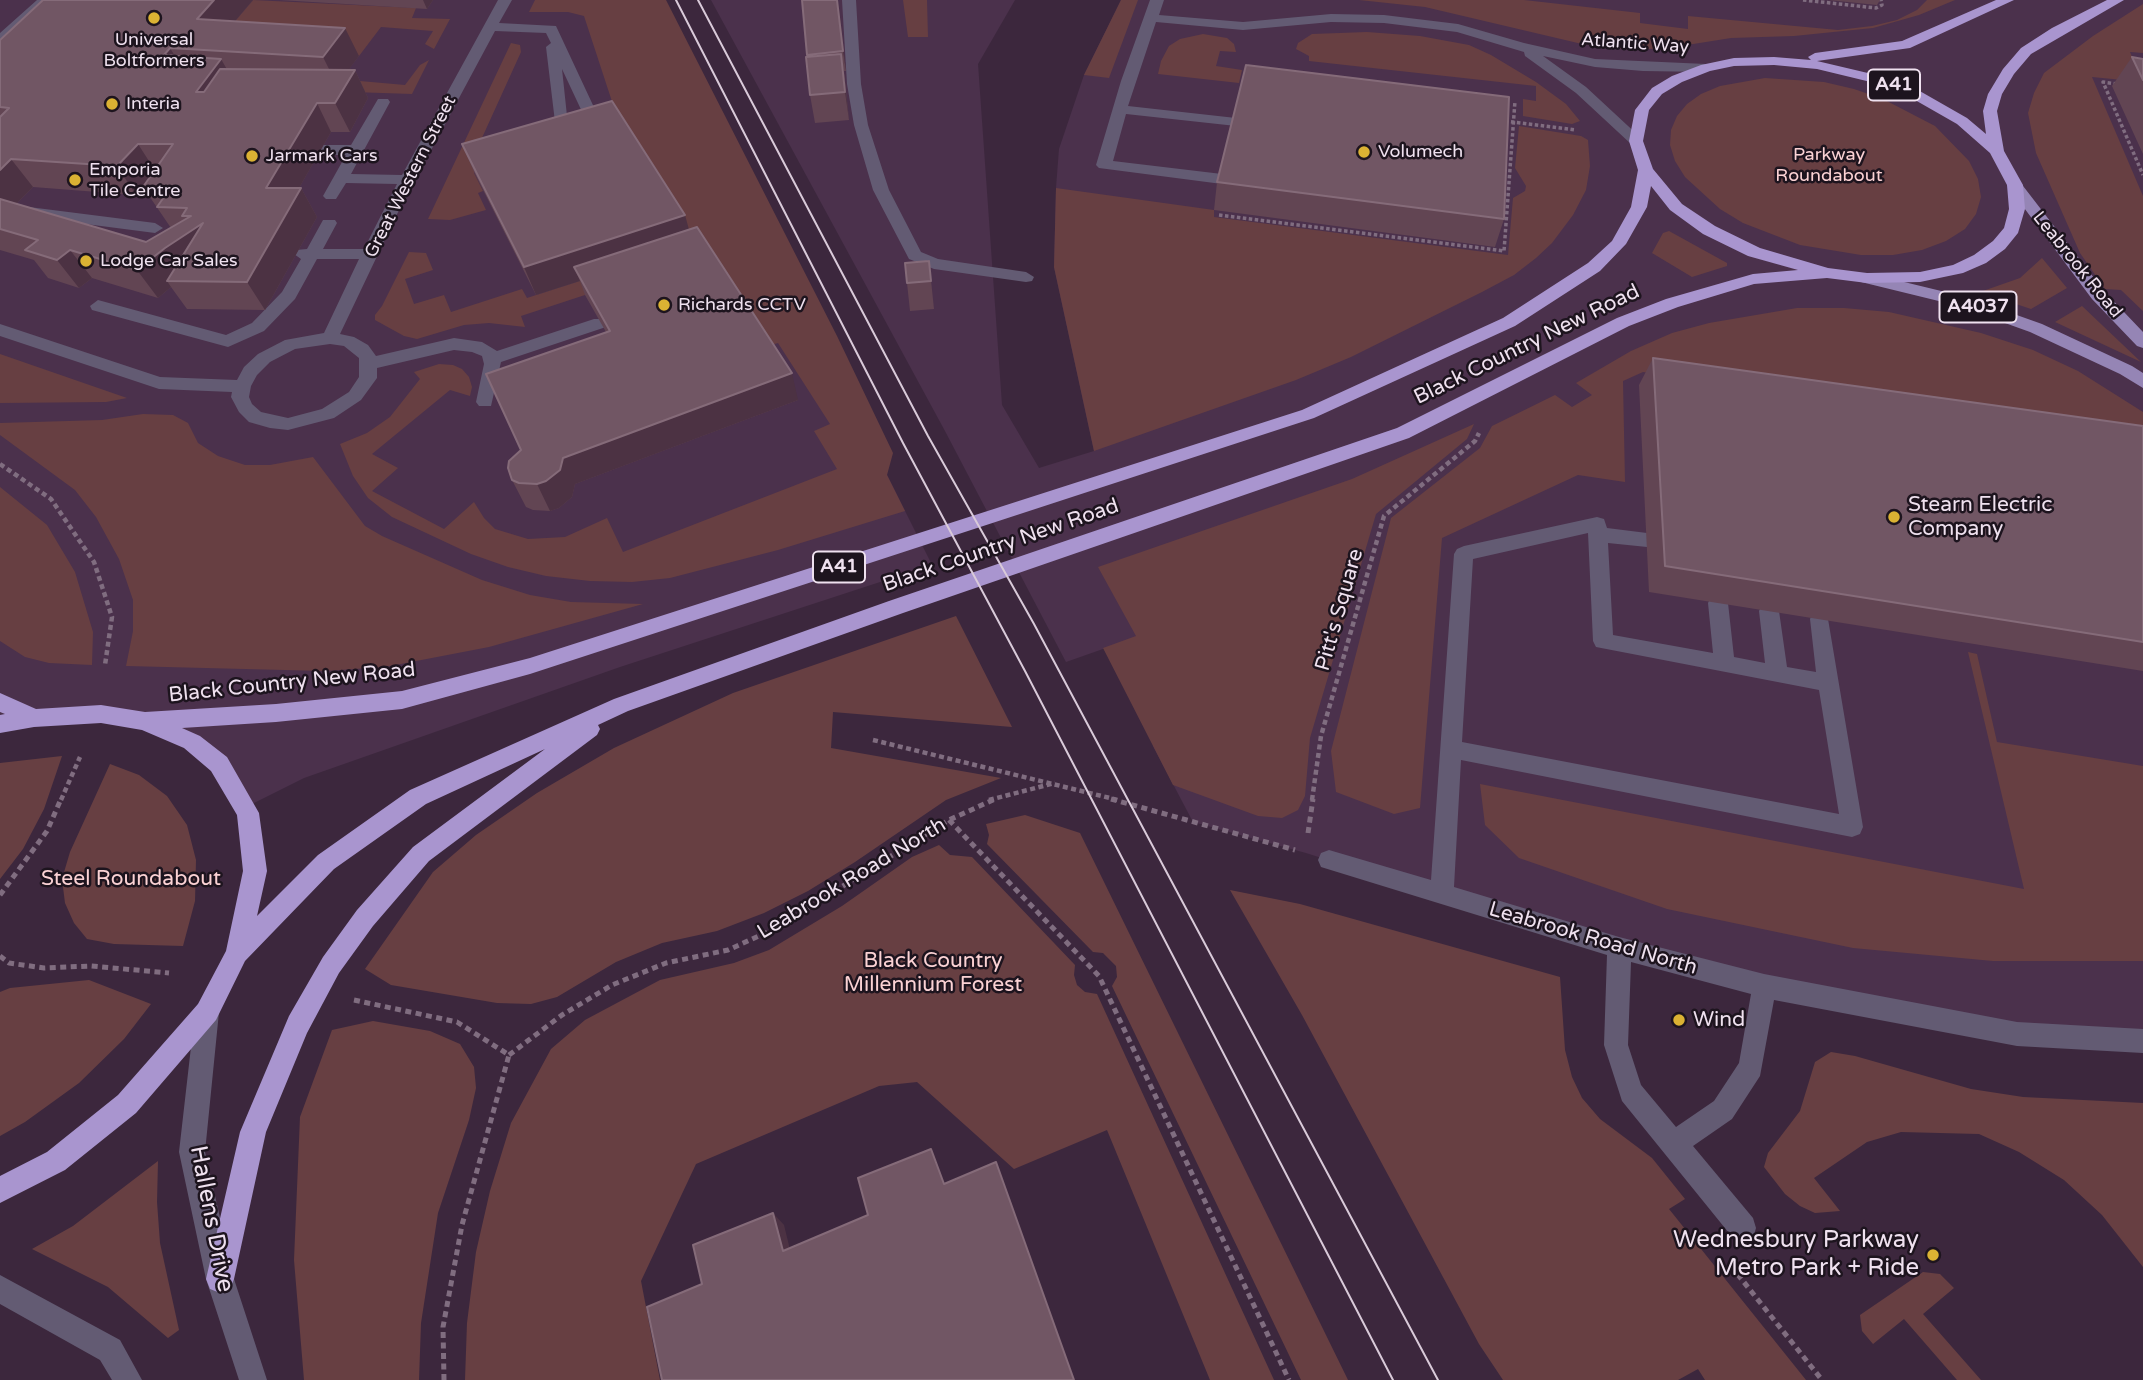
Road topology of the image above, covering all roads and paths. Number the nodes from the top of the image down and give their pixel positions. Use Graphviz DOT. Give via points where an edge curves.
graph roads {
  1 [pos="47,0"];
  2 [pos="497,0"];
  3 [pos="505,0"];
  4 [pos="849,0"];
  5 [pos="1157,0"];
  6 [pos="1803,0"];
  7 [pos="1881,0"];
  8 [pos="2007,0"];
  9 [pos="2117,0"];
  10 [pos="63,1"];
  11 [pos="1151,18"];
  12 [pos="493,23"];
  13 [pos="551,29"];
  14 [pos="0,42"];
  15 [pos="22,45"];
  16 [pos="1521,47"];
  17 [pos="1774,61"];
  18 [pos="1706,68"];
  19 [pos="2130,85"];
  20 [pos="1515,101"];
  21 [pos="383,102"];
  22 [pos="1120,108"];
  23 [pos="1500,121"];
  24 [pos="1236,122"];
  25 [pos="1514,122"];
  26 [pos="1581,130"];
  27 [pos="600,135"];
  28 [pos="1636,141"];
  29 [pos="564,146"];
  30 [pos="357,149"];
  31 [pos="320,150"];
  32 [pos="1996,152"];
  33 [pos="1646,170"];
  34 [pos="2143,175"];
  35 [pos="341,178"];
  36 [pos="1222,179"];
  37 [pos="408,180"];
  38 [pos="2015,185"];
  39 [pos="331,196"];
  40 [pos="1219,215"];
  41 [pos="329,223"];
  42 [pos="155,228"];
  43 [pos="0,230"];
  44 [pos="304,254"];
  45 [pos="371,254"];
  46 [pos="1826,273"];
  47 [pos="1026,277"];
  48 [pos="1867,278"];
  49 [pos="98,306"];
  50 [pos="600,323"];
  51 [pos="0,330"];
  52 [pos="330,338"];
  53 [pos="2143,342"];
  54 [pos="492,359"];
  55 [pos="369,365"];
  56 [pos="2143,382"];
  57 [pos="242,386"];
  58 [pos="485,402"];
  59 [pos="1480,430"];
  60 [pos="0,464"];
  61 [pos="1598,534"];
  62 [pos="1647,540"];
  63 [pos="1718,603"];
  64 [pos="1769,611"];
  65 [pos="1820,619"];
  66 [pos="1724,663"];
  67 [pos="105,665"];
  68 [pos="1777,673"];
  69 [pos="1828,682"];
  70 [pos="0,702"];
  71 [pos="621,705"];
  72 [pos="34,718"];
  73 [pos="145,722"];
  74 [pos="0,724"];
  75 [pos="873,740"];
  76 [pos="1451,749"];
  77 [pos="80,757"];
  78 [pos="1055,783"];
  79 [pos="949,820"];
  80 [pos="1306,853"];
  81 [pos="1329,860"];
  82 [pos="0,895"];
  83 [pos="1442,896"];
  84 [pos="1619,948"];
  85 [pos="237,953"];
  86 [pos="0,956"];
  87 [pos="169,973"];
  88 [pos="1764,986"];
  89 [pos="348,999"];
  90 [pos="207,1012"];
  91 [pos="2143,1041"];
  92 [pos="509,1055"];
  93 [pos="1674,1144"];
  94 [pos="0,1190"];
  95 [pos="1743,1228"];
  96 [pos="1730,1264"];
  97 [pos="220,1279"];
  98 [pos="0,1289"];
  99 [pos="128,1380"];
  100 [pos="253,1380"];
  101 [pos="444,1380"];
  102 [pos="1289,1380"];
  103 [pos="1822,1380"];
  1 -- 10 [label="street"];
  1 -- 14 [label="street"];
  2 -- 12 [label="street, Great Western Street"];
  3 -- 12 [label="street, Great Western Street"];
  4 -- 47 [label="street" via="854,84 865,138 881,190 915,256 934,264"];
  5 -- 11 [label="street"];
  6 -- 7 [label="path" via="1876,8"];
  8 -- 17 [label="highway, A41" via="1905,46"];
  9 -- 32 [label="highway, A41" via="2026,51 2008,72 1990,111"];
  11 -- 16 [label="street, Atlantic Way" via="1243,26 1331,18 1384,19 1458,28"];
  11 -- 22 [label="street"];
  12 -- 13 [label="street"];
  12 -- 37 [label="street, Great Western Street"];
  13 -- 27 [label="street"];
  13 -- 29 [label="street"];
  14 -- 15 [label="street"];
  16 -- 18 [label="street, Atlantic Way" via="1595,63"];
  16 -- 28 [label="street, Atlantic Way" via="1581,90"];
  17 -- 18 [label="highway, A41"];
  17 -- 32 [label="highway, A41" via="1856,73 1903,89 1962,121"];
  18 -- 28 [label="highway, A41" via="1657,92 1642,110"];
  19 -- 34 [label="path" via="2103,82"];
  20 -- 25 [label="path"];
  21 -- 30 [label="street"];
  22 -- 24 [label="street"];
  22 -- 36 [label="street" via="1104,165"];
  23 -- 25 [label="path"];
  25 -- 26 [label="path"];
  25 -- 40 [label="path" via="1504,251"];
  28 -- 33 [label="highway"];
  30 -- 31 [label="street"];
  30 -- 35 [label="street"];
  32 -- 38 [label="highway, A41"];
  33 -- 46 [label="highway" via="1676,207 1709,230 1754,252"];
  33 -- 73 [label="highway, Black Country New Road / A41" via="1639,206 1618,244 1594,267 1509,322 1308,414 570,653 402,700"];
  35 -- 37 [label="street"];
  35 -- 39 [label="street"];
  37 -- 45 [label="street, Great Western Street"];
  38 -- 48 [label="highway" via="2018,209 2012,229 1980,259 1920,276"];
  38 -- 53 [label="main road, Leabrook Road" via="2098,296"];
  41 -- 44 [label="street"];
  42 -- 43 [label="street" via="21,211"];
  44 -- 45 [label="street"];
  44 -- 49 [label="street" via="289,295 258,327 229,341"];
  45 -- 52 [label="street, Great Western Street"];
  46 -- 48 [label="highway"];
  46 -- 71 [label="highway, Black Country New Road" via="1753,279 1672,303 1623,322 1403,433"];
  48 -- 56 [label="main road, A4037" via="1960,301 2036,328"];
  50 -- 54 [label="street"];
  51 -- 57 [label="street" via="159,383"];
  52 -- 55 [label="street" via="362,349"];
  52 -- 57 [label="street" via="277,350 250,371"];
  54 -- 55 [label="street" via="476,346 454,344"];
  54 -- 58 [label="street"];
  55 -- 57 [label="street" via="368,378 355,396 328,414 303,422 255,417 240,397"];
  59 -- 80 [label="path, Pitt's Square" via="1475,441 1384,516 1321,736"];
  60 -- 67 [label="path" via="51,499 94,562 112,617"];
  61 -- 62 [label="street"];
  61 -- 66 [label="street" via="1603,641"];
  61 -- 76 [label="street" via="1597,524 1464,554"];
  63 -- 66 [label="street"];
  64 -- 68 [label="street"];
  65 -- 69 [label="street"];
  66 -- 68 [label="street"];
  68 -- 69 [label="street"];
  69 -- 76 [label="street" via="1852,827"];
  70 -- 72 [label="highway"];
  71 -- 85 [label="highway, Black Country New Road" via="418,797 326,862"];
  71 -- 97 [label="highway" via="421,854 331,965 298,1025 253,1132"];
  72 -- 73 [label="highway" via="101,714"];
  72 -- 74 [label="highway"];
  73 -- 85 [label="highway" via="192,742 219,764 248,813 256,871"];
  75 -- 78 [label="path"];
  76 -- 83 [label="street"];
  77 -- 82 [label="path" via="47,831"];
  78 -- 79 [label="path, Leabrook Road North" via="990,800"];
  78 -- 80 [label="path"];
  79 -- 92 [label="path, Leabrook Road North" via="772,930 728,950 666,963 612,985"];
  79 -- 102 [label="path" via="1099,976"];
  80 -- 81 [label="path"];
  81 -- 83 [label="street, Leabrook Road North"];
  83 -- 84 [label="street, Leabrook Road North"];
  84 -- 88 [label="street, Leabrook Road North"];
  84 -- 93 [label="street" via="1616,1045 1631,1092"];
  85 -- 90 [label="highway"];
  86 -- 87 [label="path" via="9,963 44,968 92,966"];
  88 -- 91 [label="street, Leabrook Road North" via="2017,1034"];
  88 -- 93 [label="street" via="1751,1067 1723,1110"];
  89 -- 92 [label="path" via="457,1022"];
  90 -- 94 [label="highway" via="127,1104 56,1161"];
  90 -- 97 [label="street, Hallens Drive" via="192,1152"];
  92 -- 101 [label="path" via="462,1225 443,1327"];
  93 -- 95 [label="street"];
  96 -- 103 [label="path"];
  97 -- 100 [label="street, Hallens Drive"];
  98 -- 99 [label="street" via="110,1350"];
}
